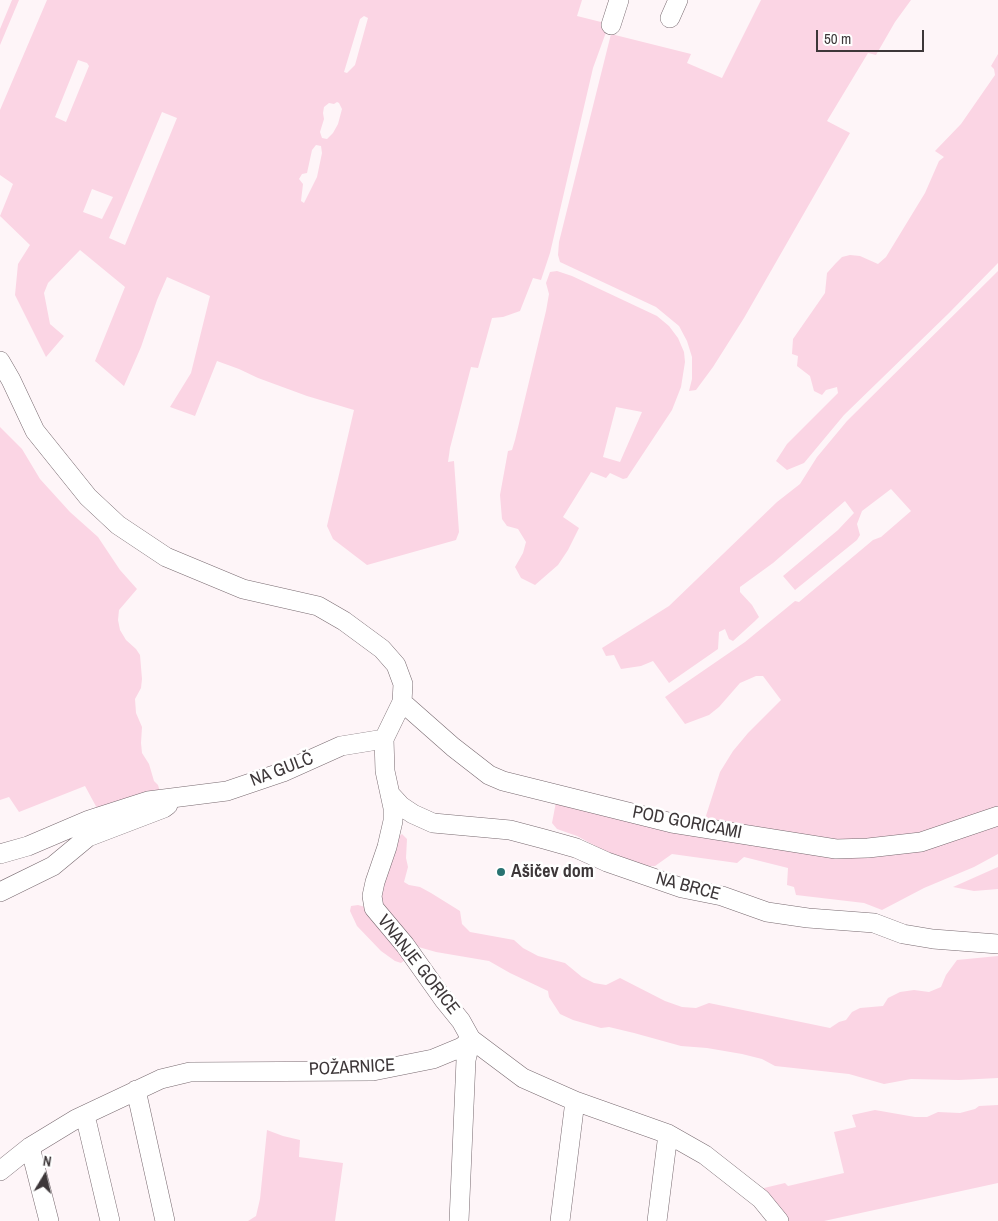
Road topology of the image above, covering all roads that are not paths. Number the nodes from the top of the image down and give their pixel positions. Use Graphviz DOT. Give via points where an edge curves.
graph roads {
  1 [pos="619,0"];
  2 [pos="678,0"];
  3 [pos="670,18"];
  4 [pos="611,25"];
  5 [pos="0,361"];
  6 [pos="402,702"];
  7 [pos="384,739"];
  8 [pos="390,794"];
  9 [pos="179,797"];
  10 [pos="998,816"];
  11 [pos="0,854"];
  12 [pos="0,892"];
  13 [pos="998,944"];
  14 [pos="472,1039"];
  15 [pos="136,1090"];
  16 [pos="575,1101"];
  17 [pos="85,1115"];
  18 [pos="668,1134"];
  19 [pos="30,1147"];
  20 [pos="0,1170"];
  21 [pos="49,1221"];
  22 [pos="110,1221"];
  23 [pos="165,1221"];
  24 [pos="459,1221"];
  25 [pos="560,1221"];
  26 [pos="657,1221"];
  27 [pos="779,1221"];
  1 -- 4 [label="street"];
  2 -- 3 [label="street"];
  5 -- 6 [label="street, VNANJE GORICE" via="35,431 88,497 118,525 166,557 243,589 318,606 344,621 382,649 396,664 403,684"];
  6 -- 7 [label="street, VNANJE GORICE"];
  6 -- 10 [label="street, POD GORICAMI" via="489,775 672,823 836,849 921,842"];
  7 -- 8 [label="street, VNANJE GORICE"];
  7 -- 9 [label="street, NA GULČ" via="341,746 283,772 227,791"];
  8 -- 13 [label="street, NA BRCE" via="401,806 433,823 510,830 544,839 682,888 722,896 767,912 874,924 932,939"];
  8 -- 14 [label="street, VNANJE GORICE" via="393,821 372,896 374,908 462,1021"];
  9 -- 11 [label="street, NA GULČ" via="148,801"];
  9 -- 12 [label="street, NA GULČ" via="164,808 88,837 53,866"];
  14 -- 15 [label="street, POŽARNICE" via="462,1047 433,1059 373,1071 190,1072 161,1079"];
  14 -- 16 [label="street, VNANJE GORICE" via="523,1078"];
  14 -- 24 [label="street" via="466,1060"];
  15 -- 17 [label="street, POŽARNICE"];
  15 -- 23 [label="street"];
  16 -- 18 [label="street, VNANJE GORICE"];
  16 -- 25 [label="street"];
  17 -- 19 [label="street, POŽARNICE"];
  17 -- 22 [label="street"];
  18 -- 26 [label="street"];
  18 -- 27 [label="street, VNANJE GORICE" via="705,1155 761,1199"];
  19 -- 20 [label="street, POŽARNICE"];
  19 -- 21 [label="street"];
}
